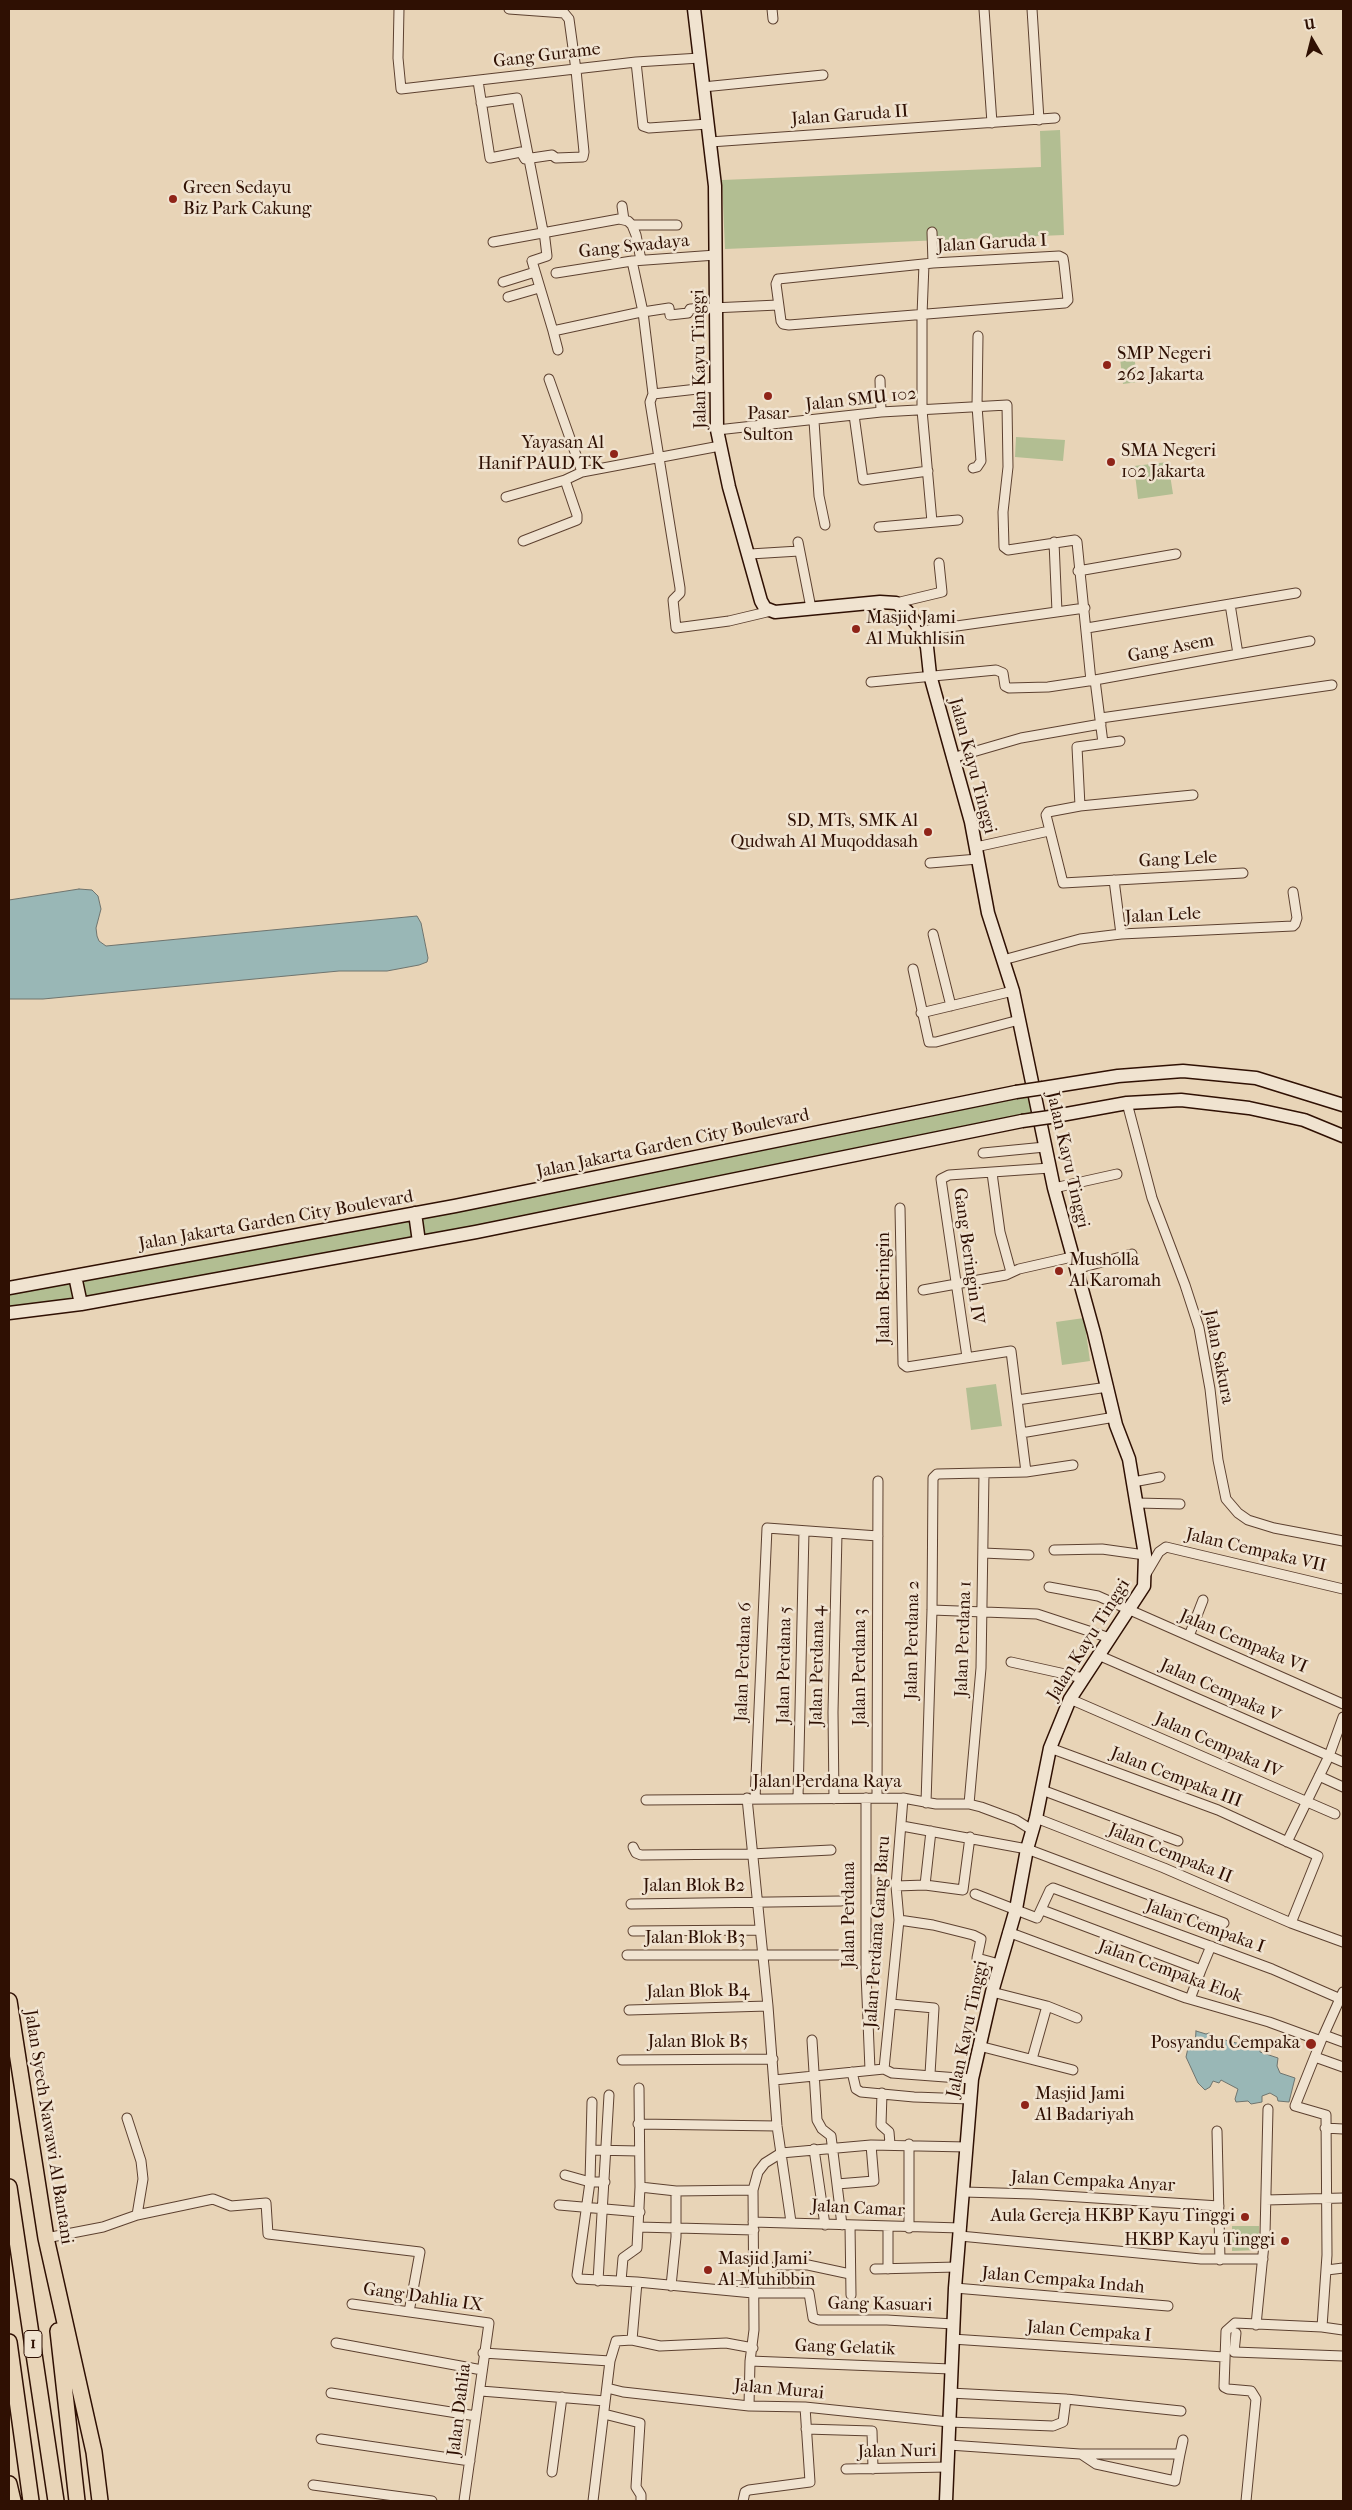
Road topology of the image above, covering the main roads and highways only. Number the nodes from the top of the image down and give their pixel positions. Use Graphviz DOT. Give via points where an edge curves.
graph roads {
  1 [pos="9,2001"];
  2 [pos="9,2187"];
  3 [pos="49,2258"];
  4 [pos="9,2342"];
  5 [pos="9,2484"];
  6 [pos="13,2501"];
  7 [pos="31,2501"];
  8 [pos="56,2501"];
  9 [pos="78,2501"];
  10 [pos="100,2501"];
  1 -- 3 [label="highway, Jalan Syech Nawawi Al Bantani"];
  2 -- 8 [label="highway, 1"];
  3 -- 9 [label="highway"];
  3 -- 10 [label="highway" via="94,2452"];
  4 -- 7 [label="highway, 1"];
  5 -- 6 [label="highway"];
}
